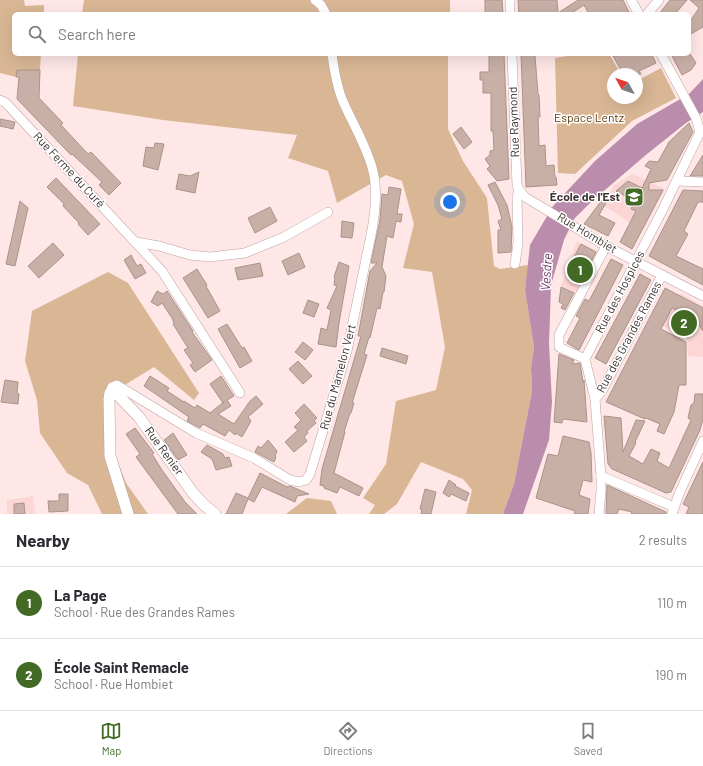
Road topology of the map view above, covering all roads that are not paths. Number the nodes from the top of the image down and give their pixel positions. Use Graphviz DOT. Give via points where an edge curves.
graph roads {
  1 [pos="315,0"];
  2 [pos="510,0"];
  3 [pos="631,0"];
  4 [pos="658,0"];
  5 [pos="325,12"];
  6 [pos="510,12"];
  7 [pos="638,12"];
  8 [pos="649,12"];
  9 [pos="332,56"];
  10 [pos="512,56"];
  11 [pos="662,56"];
  12 [pos="0,100"];
  13 [pos="677,181"];
  14 [pos="703,182"];
  15 [pos="519,190"];
  16 [pos="328,212"];
  17 [pos="136,242"];
  18 [pos="606,246"];
  19 [pos="636,261"];
  20 [pos="515,264"];
  21 [pos="662,275"];
  22 [pos="703,296"];
  23 [pos="585,359"];
  24 [pos="110,393"];
  25 [pos="240,393"];
  26 [pos="595,399"];
  27 [pos="703,441"];
  28 [pos="600,476"];
  29 [pos="673,511"];
  30 [pos="128,514"];
  31 [pos="215,514"];
  32 [pos="599,514"];
  1 -- 5 [label="street"];
  2 -- 6 [label="street"];
  3 -- 7 [label="street"];
  4 -- 8 [label="street"];
  9 -- 24 [label="street, Rue du Mamelon Vert" via="340,94 374,172 376,196 370,243 347,351 310,474 306,480 290,480 254,458 196,433 117,385 112,387"];
  10 -- 15 [label="street, Rue Raymond"];
  11 -- 13 [label="street, Rue des Hospices" via="696,118 700,132"];
  12 -- 17 [label="street, Rue Ferme du Curé" via="6,103"];
  13 -- 14 [label="street"];
  13 -- 19 [label="street, Rue des Hospices"];
  15 -- 18 [label="street, Rue Hombiet" via="525,197"];
  15 -- 20 [label="street"];
  16 -- 17 [label="street" via="284,237 245,253 210,257 190,255"];
  17 -- 25 [label="street, Rue Ferme du Curé" via="162,271"];
  18 -- 19 [label="street, Rue Hombiet"];
  18 -- 23 [label="street" via="559,335 559,347"];
  19 -- 21 [label="street, Rue Hombiet"];
  19 -- 23 [label="street, Rue des Hospices"];
  21 -- 22 [label="street, Rue Hombiet"];
  21 -- 26 [label="street, Rue des Grandes Rames"];
  23 -- 26 [label="street"];
  24 -- 30 [label="street" via="110,456"];
  24 -- 31 [label="street, Rue Renier" via="117,394 139,417 193,493"];
  26 -- 28 [label="street"];
  27 -- 29 [label="street"];
  28 -- 29 [label="street"];
  28 -- 32 [label="street"];
}
